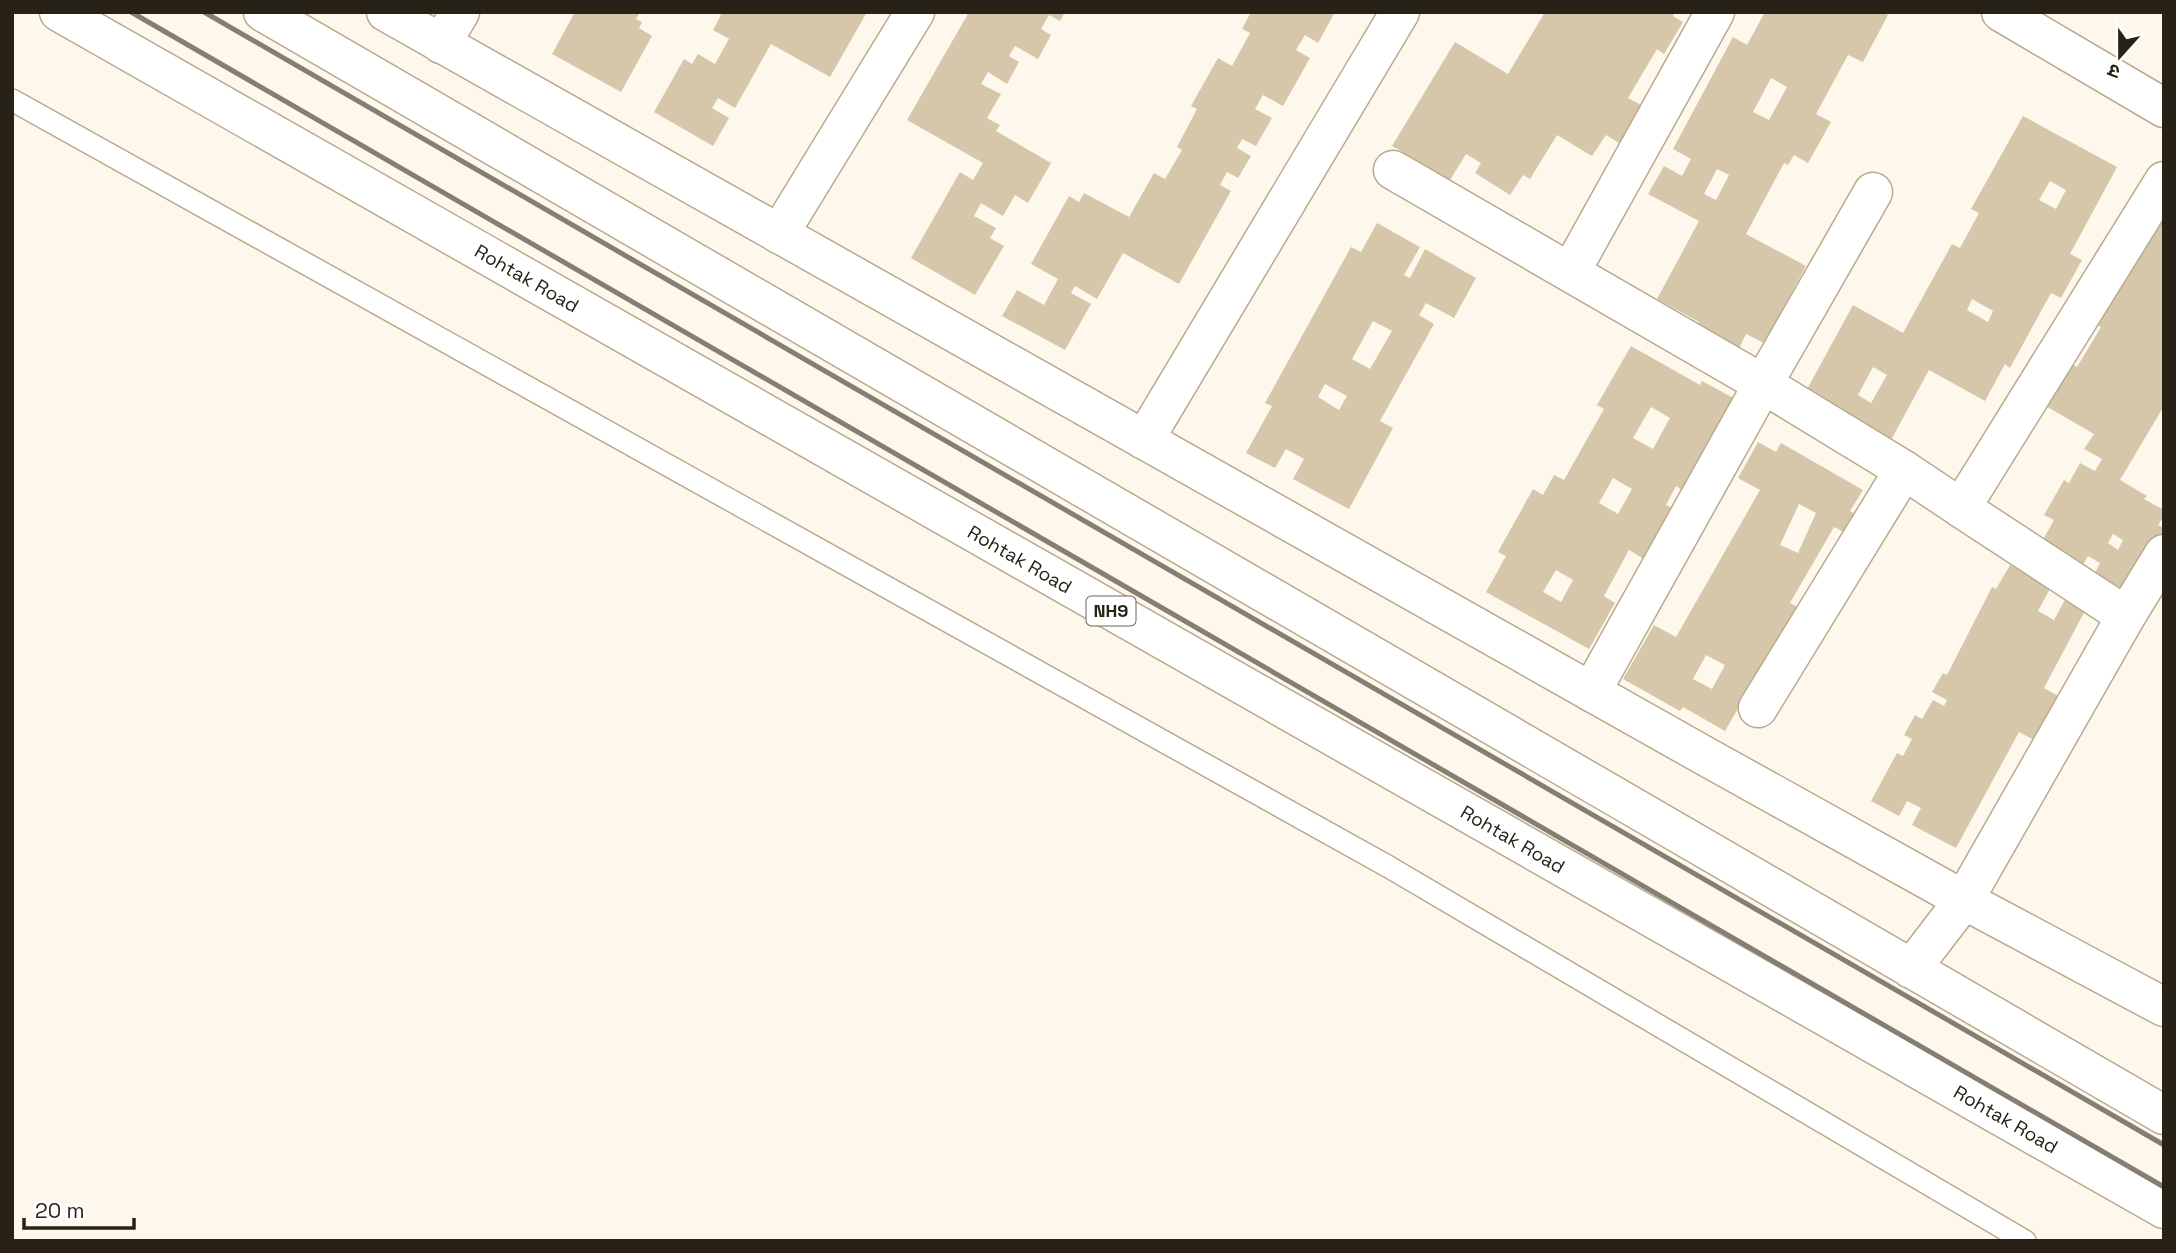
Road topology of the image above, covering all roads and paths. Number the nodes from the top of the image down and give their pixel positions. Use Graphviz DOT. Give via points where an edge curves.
graph roads {
  1 [pos="59,12"];
  2 [pos="263,12"];
  3 [pos="386,12"];
  4 [pos="915,12"];
  5 [pos="1400,12"];
  6 [pos="1714,12"];
  7 [pos="2001,12"];
  8 [pos="450,28"];
  9 [pos="12,100"];
  10 [pos="2164,108"];
  11 [pos="1393,170"];
  12 [pos="2163,182"];
  13 [pos="1873,192"];
  14 [pos="779,234"];
  15 [pos="1571,271"];
  16 [pos="1763,384"];
  17 [pos="1144,440"];
  18 [pos="1904,470"];
  19 [pos="1961,508"];
  20 [pos="2164,554"];
  21 [pos="2126,616"];
  22 [pos="1591,692"];
  23 [pos="1758,708"];
  24 [pos="1964,900"];
  25 [pos="1912,970"];
  26 [pos="2164,1007"];
  27 [pos="2164,1115"];
  28 [pos="2164,1209"];
  29 [pos="2025,1241"];
  1 -- 28 [label="street, Rohtak Road / NH9"];
  2 -- 25 [label="street"];
  3 -- 8 [label="street"];
  4 -- 14 [label="street"];
  5 -- 17 [label="street"];
  6 -- 15 [label="street"];
  7 -- 10 [label="street"];
  8 -- 14 [label="street"];
  9 -- 29 [label="lane" via="1389,867"];
  11 -- 15 [label="street"];
  12 -- 19 [label="street"];
  13 -- 16 [label="street"];
  14 -- 17 [label="street"];
  15 -- 16 [label="street"];
  16 -- 18 [label="street"];
  16 -- 22 [label="street"];
  17 -- 22 [label="street"];
  18 -- 19 [label="street"];
  18 -- 23 [label="street"];
  19 -- 21 [label="street"];
  20 -- 21 [label="street"];
  21 -- 24 [label="street"];
  22 -- 24 [label="street"];
  24 -- 25 [label="street"];
  24 -- 26 [label="street"];
  25 -- 27 [label="street"];
}
